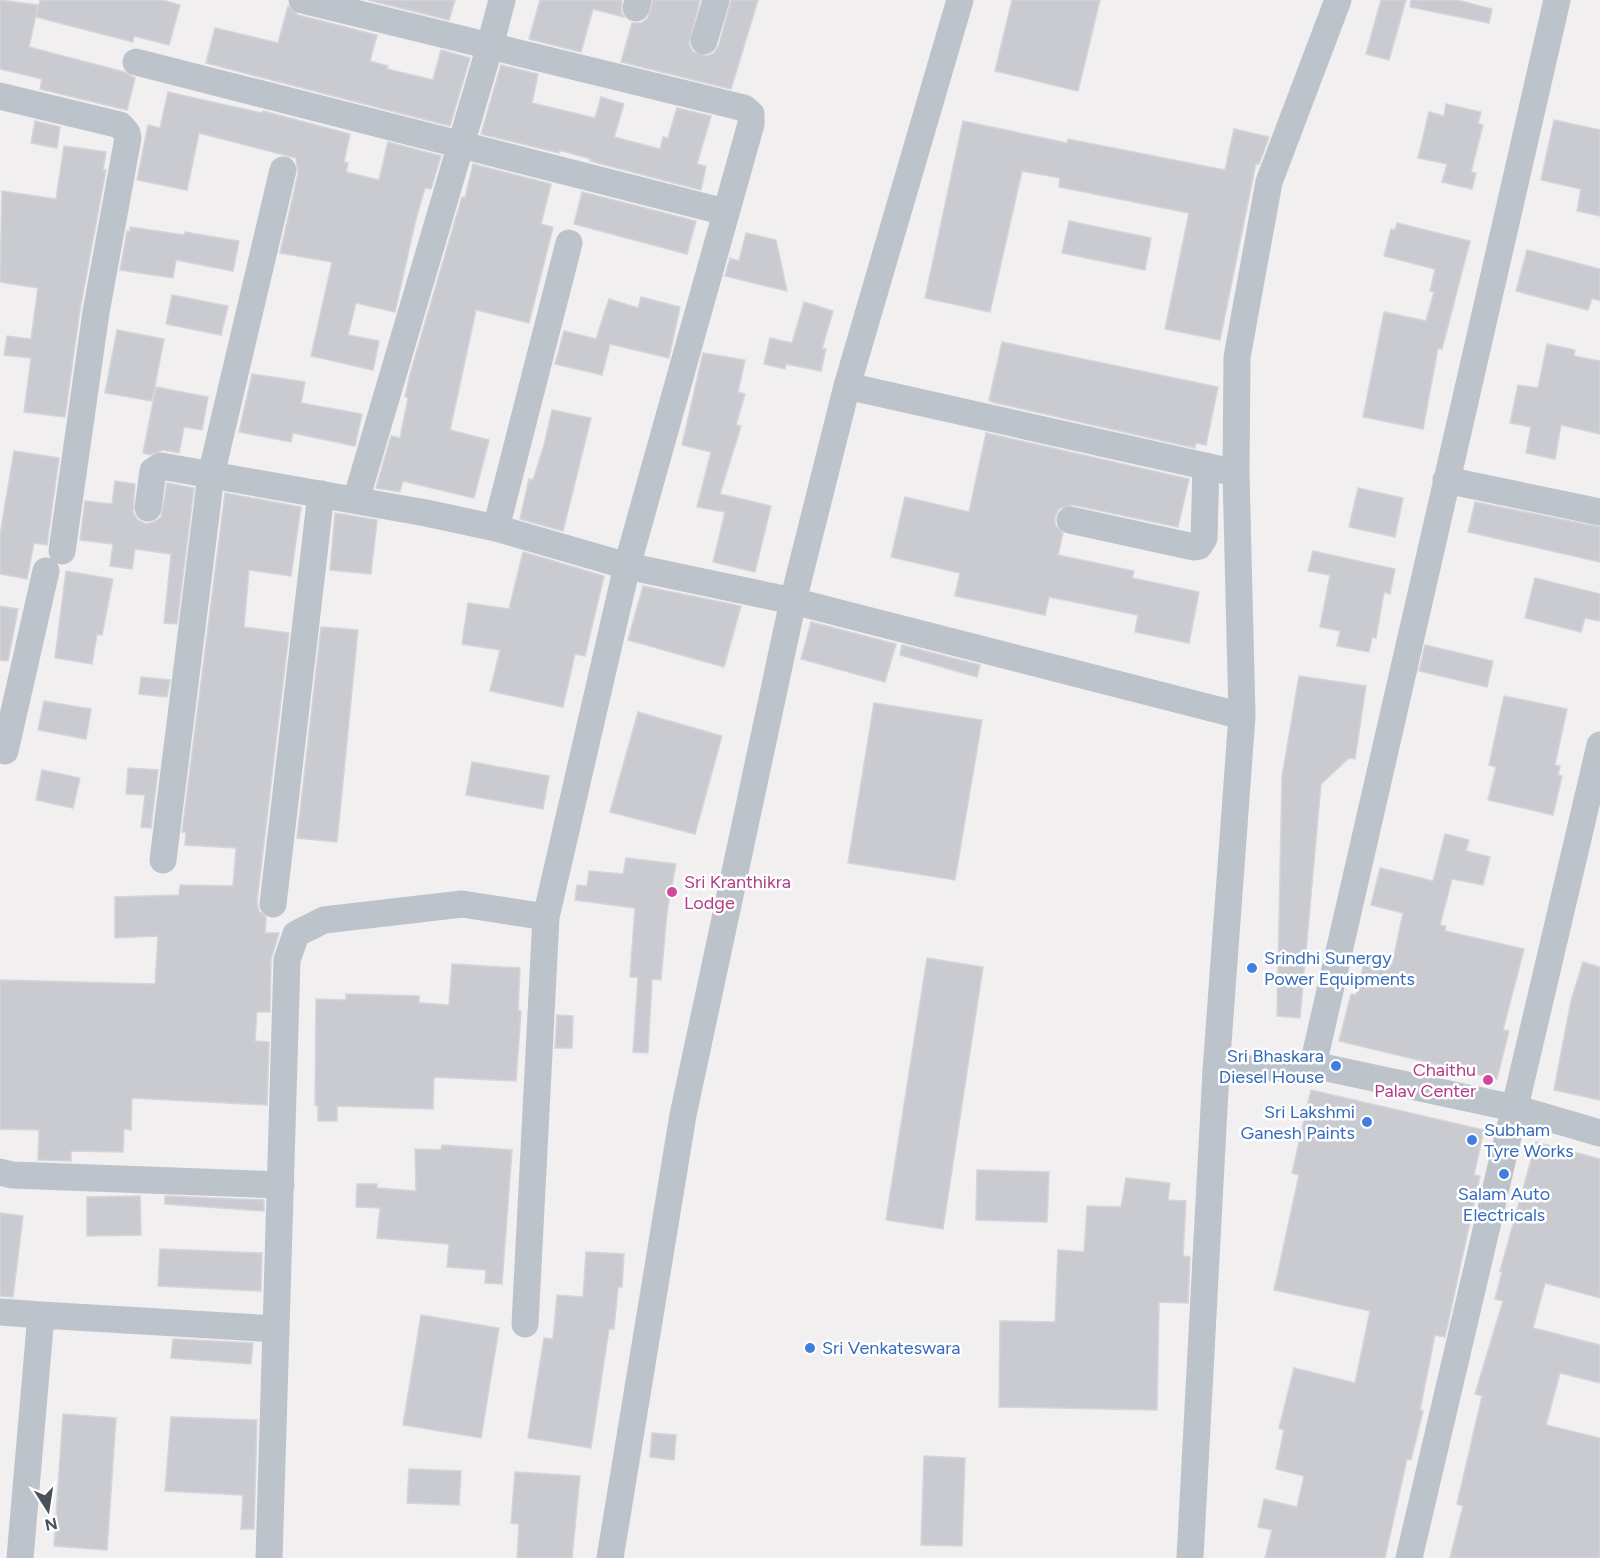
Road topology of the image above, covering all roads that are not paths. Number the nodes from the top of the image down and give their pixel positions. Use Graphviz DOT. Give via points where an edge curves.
graph roads {
  1 [pos="302,0"];
  2 [pos="502,0"];
  3 [pos="716,0"];
  4 [pos="960,0"];
  5 [pos="1338,0"];
  6 [pos="1557,0"];
  7 [pos="704,40"];
  8 [pos="490,46"];
  9 [pos="136,62"];
  10 [pos="1,105"];
  11 [pos="462,144"];
  12 [pos="284,170"];
  13 [pos="724,212"];
  14 [pos="569,243"];
  15 [pos="847,386"];
  16 [pos="1206,466"];
  17 [pos="1236,473"];
  18 [pos="211,475"];
  19 [pos="1446,480"];
  20 [pos="321,494"];
  21 [pos="356,500"];
  22 [pos="148,508"];
  23 [pos="1600,512"];
  24 [pos="1070,520"];
  25 [pos="496,528"];
  26 [pos="627,566"];
  27 [pos="793,601"];
  28 [pos="1242,716"];
  29 [pos="1600,745"];
  30 [pos="0,750"];
  31 [pos="163,860"];
  32 [pos="273,904"];
  33 [pos="546,917"];
  34 [pos="1313,1065"];
  35 [pos="1216,1071"];
  36 [pos="1514,1108"];
  37 [pos="1600,1133"];
  38 [pos="0,1172"];
  39 [pos="281,1185"];
  40 [pos="0,1312"];
  41 [pos="41,1315"];
  42 [pos="525,1324"];
  43 [pos="276,1329"];
  44 [pos="20,1558"];
  45 [pos="269,1558"];
  46 [pos="610,1558"];
  47 [pos="1190,1558"];
  48 [pos="1409,1558"];
  1 -- 8 [label="street"];
  2 -- 8 [label="street"];
  3 -- 7 [label="street"];
  4 -- 15 [label="street"];
  5 -- 17 [label="street" via="1269,182 1237,357"];
  6 -- 19 [label="street"];
  8 -- 11 [label="street"];
  8 -- 13 [label="street" via="744,108 751,114 750,124"];
  9 -- 11 [label="street"];
  10 -- 30 [label="street" via="120,125 128,138 54,561 5,751"];
  11 -- 13 [label="street"];
  11 -- 21 [label="street"];
  12 -- 18 [label="street"];
  13 -- 26 [label="street"];
  14 -- 25 [label="street"];
  15 -- 16 [label="street"];
  15 -- 27 [label="street"];
  16 -- 17 [label="street"];
  16 -- 24 [label="street" via="1204,538 1199,546"];
  17 -- 28 [label="street"];
  18 -- 20 [label="street"];
  18 -- 22 [label="street" via="155,467"];
  18 -- 31 [label="street"];
  19 -- 23 [label="street"];
  19 -- 34 [label="street"];
  20 -- 21 [label="street"];
  20 -- 32 [label="street"];
  21 -- 25 [label="street"];
  25 -- 26 [label="street"];
  26 -- 27 [label="street"];
  26 -- 33 [label="street"];
  27 -- 28 [label="street"];
  27 -- 46 [label="street" via="683,1115"];
  28 -- 35 [label="street"];
  29 -- 36 [label="street"];
  33 -- 39 [label="street" via="462,904 324,920 296,934 287,960"];
  33 -- 42 [label="street"];
  34 -- 35 [label="street"];
  34 -- 36 [label="street"];
  35 -- 47 [label="street"];
  36 -- 37 [label="street"];
  36 -- 48 [label="street"];
  38 -- 39 [label="street"];
  39 -- 43 [label="street"];
  40 -- 41 [label="street"];
  41 -- 43 [label="street"];
  41 -- 44 [label="street"];
  43 -- 45 [label="street"];
}
